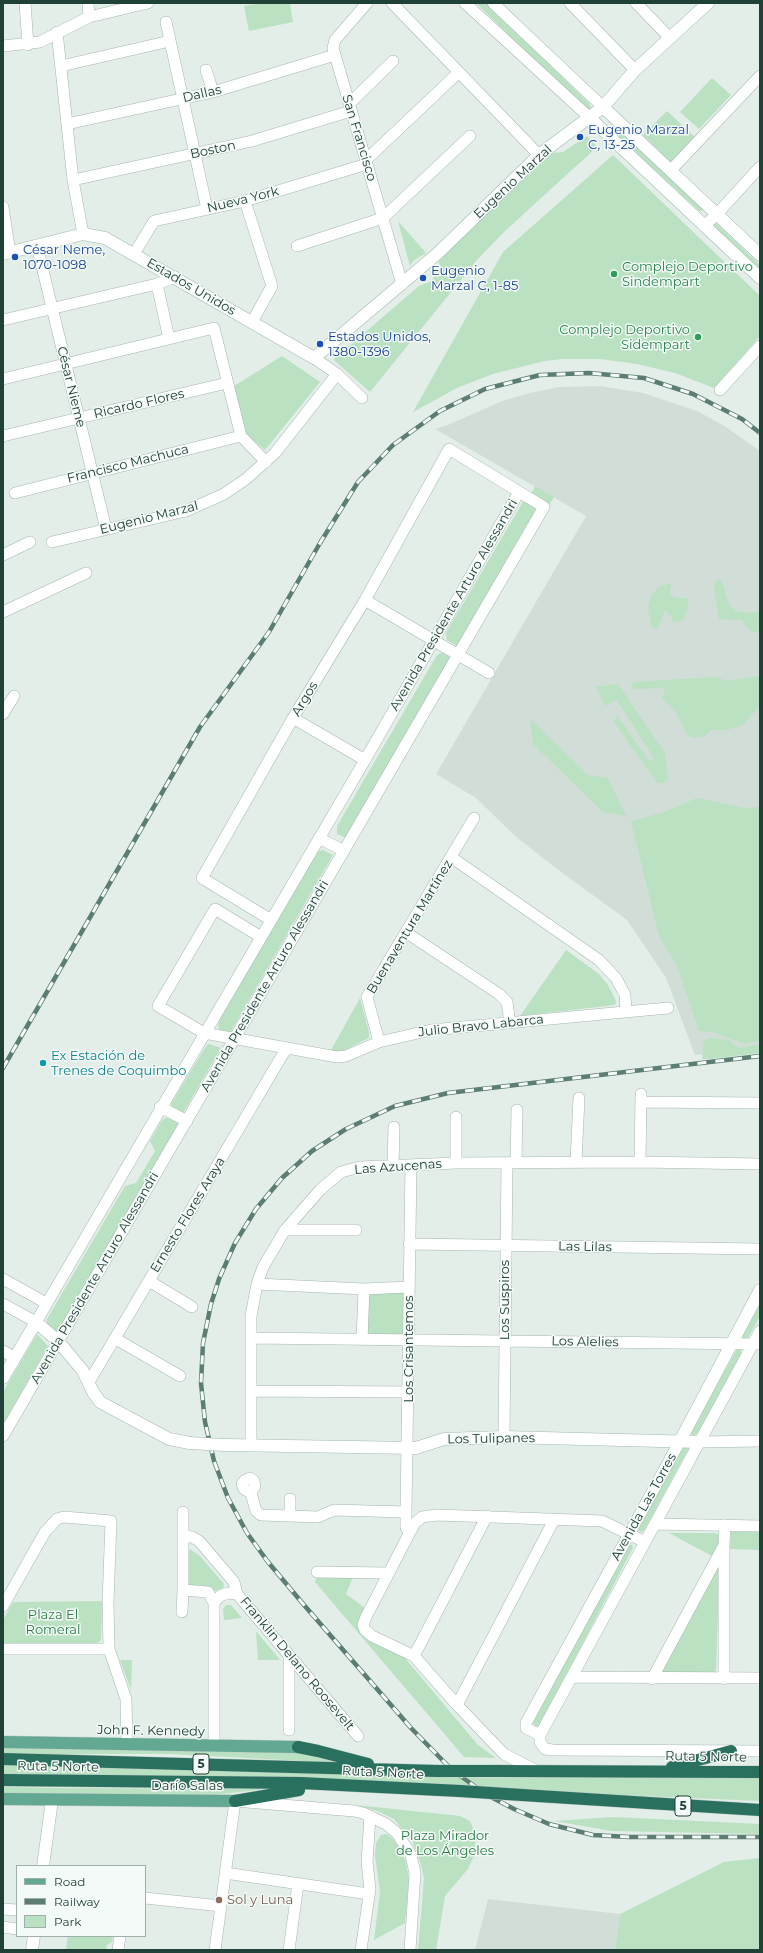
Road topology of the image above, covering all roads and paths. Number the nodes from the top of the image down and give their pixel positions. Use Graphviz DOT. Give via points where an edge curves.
graph roads {
  1 [pos="25,3"];
  2 [pos="88,3"];
  3 [pos="147,3"];
  4 [pos="367,3"];
  5 [pos="392,3"];
  6 [pos="465,3"];
  7 [pos="492,3"];
  8 [pos="570,3"];
  9 [pos="636,3"];
  10 [pos="705,4"];
  11 [pos="89,17"];
  12 [pos="166,22"];
  13 [pos="57,32"];
  14 [pos="670,38"];
  15 [pos="170,40"];
  16 [pos="28,45"];
  17 [pos="3,46"];
  18 [pos="335,55"];
  19 [pos="393,61"];
  20 [pos="61,66"];
  21 [pos="206,70"];
  22 [pos="635,70"];
  23 [pos="458,73"];
  24 [pos="760,76"];
  25 [pos="212,92"];
  26 [pos="182,98"];
  27 [pos="603,107"];
  28 [pos="350,108"];
  29 [pos="590,118"];
  30 [pos="67,124"];
  31 [pos="470,136"];
  32 [pos="194,154"];
  33 [pos="539,156"];
  34 [pos="366,162"];
  35 [pos="760,167"];
  36 [pos="671,170"];
  37 [pos="73,180"];
  38 [pos="245,201"];
  39 [pos="3,207"];
  40 [pos="207,209"];
  41 [pos="717,214"];
  42 [pos="383,218"];
  43 [pos="704,226"];
  44 [pos="83,234"];
  45 [pos="37,246"];
  46 [pos="297,246"];
  47 [pos="7,253"];
  48 [pos="134,254"];
  49 [pos="759,254"];
  50 [pos="175,278"];
  51 [pos="760,278"];
  52 [pos="157,284"];
  53 [pos="402,284"];
  54 [pos="52,308"];
  55 [pos="3,320"];
  56 [pos="252,322"];
  57 [pos="169,339"];
  58 [pos="760,346"];
  59 [pos="314,358"];
  60 [pos="66,364"];
  61 [pos="336,374"];
  62 [pos="3,379"];
  63 [pos="227,383"];
  64 [pos="720,390"];
  65 [pos="362,398"];
  66 [pos="79,418"];
  67 [pos="3,436"];
  68 [pos="240,436"];
  69 [pos="266,462"];
  70 [pos="92,473"];
  71 [pos="519,492"];
  72 [pos="15,493"];
  73 [pos="106,529"];
  74 [pos="30,542"];
  75 [pos="52,542"];
  76 [pos="3,556"];
  77 [pos="86,573"];
  78 [pos="365,600"];
  79 [pos="3,612"];
  80 [pos="434,640"];
  81 [pos="458,655"];
  82 [pos="489,673"];
  83 [pos="14,696"];
  84 [pos="3,714"];
  85 [pos="293,718"];
  86 [pos="365,760"];
  87 [pos="474,818"];
  88 [pos="319,838"];
  89 [pos="344,851"];
  90 [pos="451,857"];
  91 [pos="271,920"];
  92 [pos="407,933"];
  93 [pos="261,937"];
  94 [pos="668,1008"];
  95 [pos="626,1012"];
  96 [pos="510,1022"];
  97 [pos="204,1033"];
  98 [pos="235,1038"];
  99 [pos="379,1042"];
  100 [pos="286,1048"];
  101 [pos="579,1098"];
  102 [pos="760,1103"];
  103 [pos="160,1107"];
  104 [pos="517,1110"];
  105 [pos="456,1117"];
  106 [pos="187,1120"];
  107 [pos="394,1127"];
  108 [pos="576,1162"];
  109 [pos="640,1162"];
  110 [pos="511,1163"];
  111 [pos="456,1164"];
  112 [pos="760,1164"];
  113 [pos="393,1165"];
  114 [pos="411,1165"];
  115 [pos="285,1230"];
  116 [pos="356,1230"];
  117 [pos="409,1244"];
  118 [pos="506,1246"];
  119 [pos="760,1250"];
  120 [pos="3,1280"];
  121 [pos="149,1281"];
  122 [pos="257,1284"];
  123 [pos="409,1288"];
  124 [pos="364,1289"];
  125 [pos="760,1290"];
  126 [pos="46,1303"];
  127 [pos="3,1304"];
  128 [pos="192,1307"];
  129 [pos="36,1322"];
  130 [pos="760,1331"];
  131 [pos="251,1338"];
  132 [pos="116,1339"];
  133 [pos="362,1340"];
  134 [pos="410,1340"];
  135 [pos="505,1340"];
  136 [pos="58,1341"];
  137 [pos="756,1344"];
  138 [pos="731,1345"];
  139 [pos="3,1351"];
  140 [pos="15,1358"];
  141 [pos="180,1376"];
  142 [pos="3,1378"];
  143 [pos="89,1382"];
  144 [pos="251,1391"];
  145 [pos="409,1392"];
  146 [pos="3,1435"];
  147 [pos="504,1437"];
  148 [pos="680,1441"];
  149 [pos="760,1441"];
  150 [pos="700,1442"];
  151 [pos="251,1445"];
  152 [pos="408,1448"];
  153 [pos="251,1493"];
  154 [pos="290,1499"];
  155 [pos="183,1512"];
  156 [pos="406,1512"];
  157 [pos="290,1516"];
  158 [pos="487,1516"];
  159 [pos="554,1520"];
  160 [pos="655,1524"];
  161 [pos="725,1525"];
  162 [pos="760,1526"];
  163 [pos="410,1532"];
  164 [pos="629,1534"];
  165 [pos="184,1536"];
  166 [pos="645,1542"];
  167 [pos="724,1545"];
  168 [pos="317,1572"];
  169 [pos="388,1573"];
  170 [pos="183,1590"];
  171 [pos="236,1594"];
  172 [pos="214,1603"];
  173 [pos="3,1606"];
  174 [pos="182,1612"];
  175 [pos="3,1649"];
  176 [pos="109,1649"];
  177 [pos="289,1656"];
  178 [pos="414,1656"];
  179 [pos="572,1676"];
  180 [pos="760,1678"];
  181 [pos="652,1679"];
  182 [pos="724,1679"];
  183 [pos="457,1705"];
  184 [pos="288,1730"];
  185 [pos="358,1736"];
  186 [pos="540,1736"];
  187 [pos="3,1742"];
  188 [pos="126,1744"];
  189 [pos="214,1746"];
  190 [pos="298,1747"];
  191 [pos="731,1751"];
  192 [pos="760,1751"];
  193 [pos="504,1754"];
  194 [pos="3,1759"];
  195 [pos="398,1770"];
  196 [pos="657,1770"];
  197 [pos="498,1771"];
  198 [pos="539,1772"];
  199 [pos="760,1772"];
  200 [pos="3,1780"];
  201 [pos="336,1784"];
  202 [pos="3,1799"];
  203 [pos="52,1800"];
  204 [pos="235,1801"];
  205 [pos="760,1810"];
  206 [pos="370,1816"];
  207 [pos="43,1865"];
  208 [pos="225,1874"];
  209 [pos="298,1884"];
  210 [pos="369,1894"];
  211 [pos="146,1898"];
  212 [pos="221,1906"];
  213 [pos="3,1909"];
  214 [pos="16,1910"];
  215 [pos="3,1928"];
  216 [pos="16,1929"];
  217 [pos="34,1937"];
  218 [pos="120,1937"];
  219 [pos="32,1950"];
  220 [pos="118,1950"];
  221 [pos="215,1950"];
  222 [pos="290,1950"];
  223 [pos="361,1950"];
  224 [pos="410,1950"];
  1 -- 16 [label="street"];
  2 -- 11 [label="street"];
  3 -- 11 [label="street"];
  4 -- 18 [label="street, San Francisco" via="335,40"];
  5 -- 23 [label="street"];
  6 -- 29 [label="street"];
  7 -- 27 [label="street"];
  8 -- 22 [label="street"];
  9 -- 14 [label="street"];
  10 -- 14 [label="main road, Eugenio Marzal"];
  11 -- 13 [label="street"];
  12 -- 15 [label="street"];
  13 -- 16 [label="street" via="40,42"];
  13 -- 20 [label="street"];
  14 -- 22 [label="main road, Eugenio Marzal"];
  15 -- 20 [label="street"];
  15 -- 26 [label="street"];
  16 -- 17 [label="street"];
  18 -- 25 [label="street, Dallas"];
  18 -- 28 [label="street, San Francisco"];
  19 -- 28 [label="street, Boston"];
  20 -- 30 [label="street"];
  21 -- 25 [label="street"];
  22 -- 27 [label="main road, Eugenio Marzal"];
  23 -- 33 [label="street"];
  23 -- 34 [label="street, Nueva York"];
  24 -- 36 [label="street"];
  25 -- 26 [label="street, Dallas"];
  26 -- 30 [label="street, Dallas"];
  26 -- 32 [label="street"];
  27 -- 29 [label="main road, Eugenio Marzal"];
  27 -- 36 [label="main road"];
  28 -- 32 [label="street, Boston" via="252,141"];
  28 -- 34 [label="street, San Francisco"];
  29 -- 33 [label="main road, Eugenio Marzal"];
  29 -- 43 [label="main road"];
  30 -- 37 [label="street"];
  31 -- 42 [label="street"];
  32 -- 37 [label="street, Boston"];
  32 -- 40 [label="street"];
  33 -- 53 [label="main road, Eugenio Marzal"];
  34 -- 38 [label="street, Nueva York"];
  34 -- 42 [label="street, San Francisco"];
  35 -- 41 [label="street"];
  36 -- 41 [label="main road"];
  37 -- 44 [label="street"];
  38 -- 40 [label="street, Nueva York"];
  38 -- 56 [label="street" via="272,286"];
  39 -- 47 [label="street"];
  40 -- 48 [label="street, Nueva York" via="154,220"];
  41 -- 43 [label="street"];
  41 -- 49 [label="main road"];
  42 -- 46 [label="street"];
  42 -- 53 [label="street, San Francisco"];
  43 -- 51 [label="main road"];
  44 -- 45 [label="main road, Estados Unidos"];
  44 -- 48 [label="main road, Estados Unidos" via="105,238"];
  45 -- 47 [label="main road, Estados Unidos"];
  45 -- 54 [label="street, César Nieme"];
  48 -- 50 [label="main road, Estados Unidos"];
  50 -- 52 [label="street"];
  50 -- 56 [label="main road, Estados Unidos"];
  52 -- 54 [label="street"];
  52 -- 57 [label="street"];
  53 -- 59 [label="main road, Eugenio Marzal"];
  54 -- 55 [label="street"];
  54 -- 60 [label="street, César Nieme"];
  56 -- 59 [label="main road, Estados Unidos"];
  57 -- 60 [label="street"];
  57 -- 63 [label="street" via="214,328"];
  58 -- 64 [label="street"];
  59 -- 61 [label="street, Estados Unidos"];
  60 -- 62 [label="street"];
  60 -- 66 [label="street, César Nieme"];
  61 -- 65 [label="street, Estados Unidos"];
  61 -- 69 [label="street, Eugenio Marzal"];
  63 -- 66 [label="street, Ricardo Flores"];
  63 -- 68 [label="street"];
  66 -- 67 [label="street, Ricardo Flores"];
  66 -- 70 [label="street, César Nieme"];
  68 -- 69 [label="street"];
  68 -- 70 [label="street, Francisco Machuca"];
  69 -- 73 [label="street, Eugenio Marzal" via="235,487 199,506"];
  70 -- 72 [label="street, Francisco Machuca"];
  70 -- 73 [label="street, César Nieme"];
  71 -- 78 [label="street, Argos" via="449,449"];
  71 -- 80 [label="street, Avenida Presidente Arturo Alessandri"];
  71 -- 81 [label="street, Avenida Presidente Arturo Alessandri" via="544,507"];
  73 -- 75 [label="street, Eugenio Marzal"];
  74 -- 76 [label="street"];
  77 -- 79 [label="street"];
  78 -- 80 [label="street"];
  78 -- 85 [label="street, Argos"];
  80 -- 81 [label="street"];
  80 -- 86 [label="street, Avenida Presidente Arturo Alessandri"];
  81 -- 82 [label="street"];
  81 -- 89 [label="street, Avenida Presidente Arturo Alessandri"];
  83 -- 84 [label="street"];
  85 -- 86 [label="street"];
  85 -- 91 [label="street, Argos" via="202,878"];
  86 -- 88 [label="street, Avenida Presidente Arturo Alessandri"];
  87 -- 90 [label="street, Buenaventura Martínez"];
  88 -- 89 [label="street"];
  88 -- 91 [label="street, Avenida Presidente Arturo Alessandri"];
  89 -- 98 [label="street, Avenida Presidente Arturo Alessandri"];
  90 -- 92 [label="street, Buenaventura Martínez"];
  90 -- 95 [label="street" via="599,960 616,978 625,995"];
  91 -- 93 [label="street, Avenida Presidente Arturo Alessandri"];
  92 -- 96 [label="street" via="499,994 507,1002"];
  92 -- 99 [label="street, Buenaventura Martínez" via="367,997"];
  93 -- 97 [label="street, Avenida Presidente Arturo Alessandri"];
  93 -- 97 [label="street" via="215,909 158,1006"];
  94 -- 95 [label="street, Julio Bravo Labarca"];
  95 -- 96 [label="street, Julio Bravo Labarca"];
  96 -- 99 [label="street, Julio Bravo Labarca" via="431,1030"];
  97 -- 98 [label="street, Julio Bravo Labarca"];
  97 -- 103 [label="street, Avenida Presidente Arturo Alessandri"];
  98 -- 100 [label="street, Julio Bravo Labarca"];
  98 -- 106 [label="street, Avenida Presidente Arturo Alessandri"];
  99 -- 100 [label="street, Julio Bravo Labarca" via="346,1056 337,1057"];
  100 -- 121 [label="street, Ernesto Flores Araya"];
  101 -- 108 [label="street"];
  102 -- 109 [label="street" via="641,1098"];
  103 -- 106 [label="street"];
  103 -- 126 [label="street, Avenida Presidente Arturo Alessandri"];
  104 -- 110 [label="street, Los Suspiros"];
  105 -- 111 [label="street"];
  106 -- 136 [label="street, Avenida Presidente Arturo Alessandri"];
  107 -- 113 [label="street"];
  108 -- 109 [label="street, Las Azucenas"];
  108 -- 110 [label="street, Las Azucenas"];
  109 -- 112 [label="street, Las Azucenas"];
  110 -- 111 [label="street, Las Azucenas"];
  110 -- 118 [label="street, Los Suspiros"];
  111 -- 114 [label="street, Las Azucenas"];
  113 -- 114 [label="street, Las Azucenas"];
  113 -- 115 [label="street, Las Azucenas" via="360,1167 341,1172 320,1190"];
  114 -- 117 [label="street, Los Crisantemos"];
  115 -- 116 [label="street"];
  115 -- 122 [label="street, Las Azucenas" via="263,1267"];
  117 -- 118 [label="street, Las Lilas"];
  117 -- 123 [label="street, Los Crisantemos"];
  118 -- 119 [label="street, Las Lilas"];
  118 -- 135 [label="street, Los Suspiros"];
  120 -- 126 [label="street"];
  121 -- 128 [label="street"];
  121 -- 132 [label="street, Ernesto Flores Araya"];
  122 -- 124 [label="street"];
  122 -- 131 [label="street, Las Azucenas" via="251,1316"];
  123 -- 124 [label="street"];
  123 -- 134 [label="street, Los Crisantemos"];
  124 -- 133 [label="street"];
  125 -- 138 [label="main road, Avenida Las Torres"];
  126 -- 129 [label="street, Avenida Presidente Arturo Alessandri"];
  127 -- 129 [label="street"];
  129 -- 136 [label="main road, Los Tulipanes"];
  129 -- 140 [label="main road, Avenida Presidente Arturo Alessandri"];
  130 -- 137 [label="street, Avenida Las Torres"];
  131 -- 133 [label="street, Los Alelies"];
  131 -- 144 [label="street, Las Azucenas"];
  132 -- 141 [label="street"];
  132 -- 143 [label="street, Ernesto Flores Araya"];
  133 -- 134 [label="street, Los Alelies"];
  134 -- 135 [label="street, Los Alelies"];
  134 -- 145 [label="street, Los Crisantemos"];
  135 -- 138 [label="street, Los Alelies"];
  135 -- 147 [label="street, Los Suspiros"];
  136 -- 143 [label="main road, Los Tulipanes"];
  136 -- 146 [label="street, Avenida Presidente Arturo Alessandri"];
  137 -- 138 [label="street, Los Alelies"];
  137 -- 150 [label="street, Avenida Las Torres"];
  138 -- 148 [label="main road, Avenida Las Torres"];
  139 -- 140 [label="street"];
  140 -- 142 [label="main road, Avenida Presidente Arturo Alessandri"];
  143 -- 151 [label="main road, Los Tulipanes, bridge" via="100,1402 169,1439 224,1446"];
  144 -- 145 [label="street"];
  144 -- 151 [label="street, Las Azucenas"];
  145 -- 152 [label="street, Los Crisantemos"];
  147 -- 148 [label="main road, Los Tulipanes"];
  147 -- 152 [label="main road, Los Tulipanes" via="451,1438 420,1448"];
  148 -- 150 [label="main road, Los Tulipanes"];
  148 -- 164 [label="street, Avenida Las Torres"];
  149 -- 150 [label="street, Los Tulipanes"];
  150 -- 160 [label="street, Avenida Las Torres"];
  151 -- 152 [label="main road, Los Tulipanes"];
  152 -- 156 [label="street, Los Crisantemos"];
  153 -- 157 [label="street" via="256,1511 261,1515"];
  154 -- 157 [label="street"];
  155 -- 165 [label="street"];
  156 -- 157 [label="street" via="334,1510 318,1517"];
  156 -- 163 [label="street, Los Crisantemos" via="406,1528"];
  158 -- 159 [label="street"];
  158 -- 163 [label="street" via="437,1515 422,1518"];
  158 -- 178 [label="street"];
  159 -- 164 [label="street" via="602,1521"];
  159 -- 183 [label="street"];
  160 -- 161 [label="street"];
  160 -- 166 [label="street, Avenida Las Torres"];
  161 -- 162 [label="street"];
  161 -- 167 [label="street"];
  163 -- 169 [label="street"];
  164 -- 166 [label="street"];
  164 -- 186 [label="street, Avenida Las Torres" via="526,1723 526,1728"];
  165 -- 170 [label="street"];
  165 -- 171 [label="street" via="192,1536 199,1541 234,1582"];
  166 -- 179 [label="street, Avenida Las Torres"];
  167 -- 181 [label="street"];
  167 -- 182 [label="street"];
  168 -- 169 [label="street"];
  169 -- 178 [label="street" via="363,1625 372,1636"];
  170 -- 172 [label="street" via="208,1592"];
  170 -- 174 [label="street"];
  171 -- 172 [label="street, Franklin Delano Roosevelt" via="224,1594"];
  171 -- 177 [label="street, Franklin Delano Roosevelt"];
  172 -- 189 [label="street"];
  173 -- 176 [label="street" via="52,1523 64,1517 111,1521"];
  175 -- 176 [label="street"];
  176 -- 188 [label="street" via="126,1699"];
  177 -- 184 [label="street"];
  177 -- 185 [label="street, Franklin Delano Roosevelt"];
  178 -- 183 [label="street"];
  179 -- 181 [label="street"];
  179 -- 186 [label="street, Avenida Las Torres"];
  180 -- 182 [label="street"];
  181 -- 182 [label="street"];
  183 -- 193 [label="street"];
  186 -- 191 [label="street" via="542,1747 548,1750"];
  187 -- 188 [label="main road, John F. Kennedy"];
  188 -- 189 [label="main road, John F. Kennedy"];
  189 -- 190 [label="main road, John F. Kennedy"];
  190 -- 195 [label="highway"];
  191 -- 192 [label="street"];
  191 -- 196 [label="highway"];
  193 -- 197 [label="street" via="505,1762"];
  193 -- 198 [label="street"];
  194 -- 195 [label="highway, Ruta 5 Norte / 5"];
  195 -- 197 [label="highway, Ruta 5 Norte / 5, bridge"];
  196 -- 198 [label="highway, Ruta 5 Norte / 5"];
  196 -- 199 [label="highway, Ruta 5 Norte / 5"];
  197 -- 198 [label="highway, Ruta 5 Norte / 5"];
  200 -- 201 [label="highway, Ruta 5 Norte / 5"];
  201 -- 204 [label="highway"];
  201 -- 205 [label="highway, Ruta 5 Norte / 5, bridge"];
  202 -- 203 [label="main road, Darío Salas"];
  203 -- 204 [label="main road, Darío Salas"];
  203 -- 207 [label="main road"];
  204 -- 206 [label="street, Darío Salas" via="354,1811"];
  204 -- 208 [label="street"];
  206 -- 210 [label="street" via="367,1862"];
  206 -- 224 [label="street, Darío Salas" via="397,1832 406,1844 412,1859 415,1884"];
  208 -- 209 [label="street"];
  208 -- 212 [label="street"];
  209 -- 210 [label="street"];
  209 -- 222 [label="street"];
  210 -- 223 [label="street"];
  211 -- 212 [label="street"];
  212 -- 221 [label="street"];
  213 -- 214 [label="street"];
  215 -- 216 [label="street"];
  217 -- 219 [label="main road"];
  218 -- 220 [label="street"];
}
